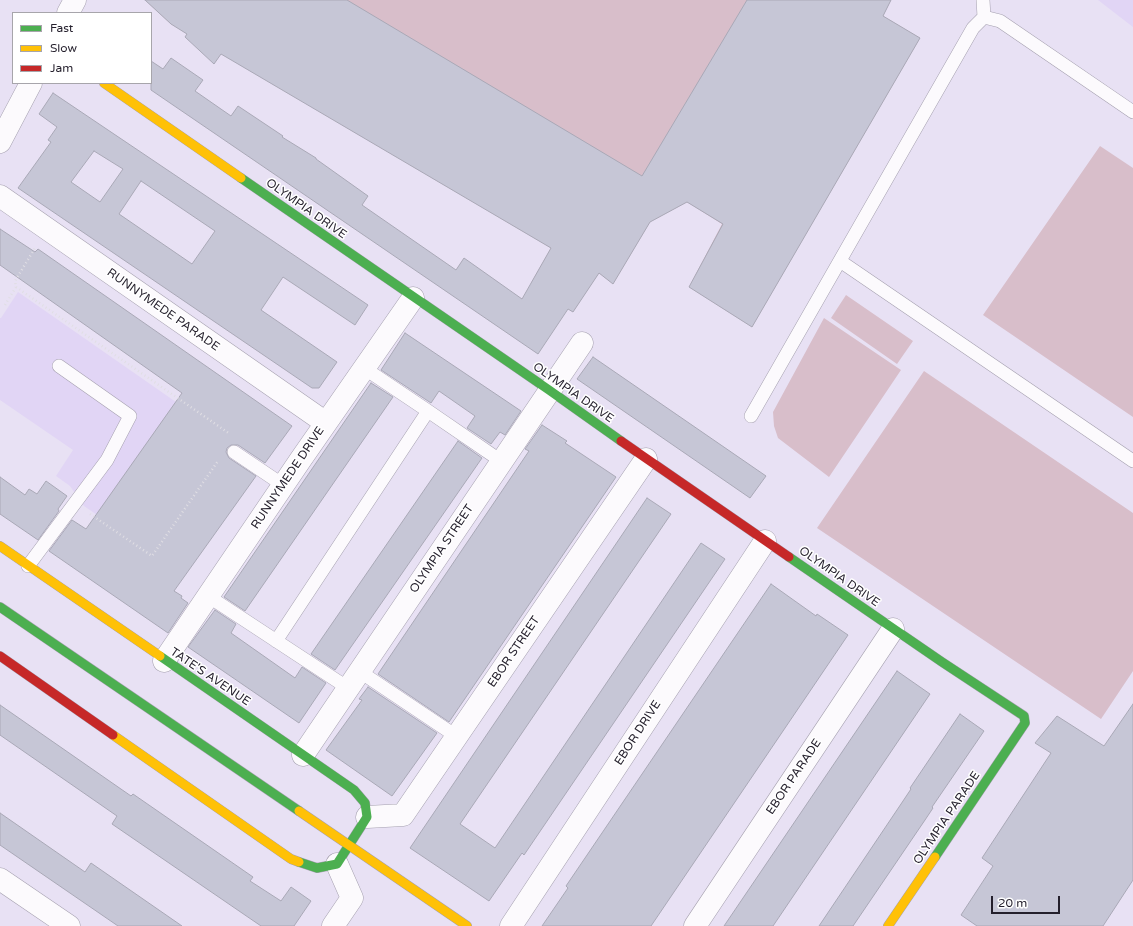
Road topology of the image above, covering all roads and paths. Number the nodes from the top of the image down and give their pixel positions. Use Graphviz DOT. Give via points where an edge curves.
graph roads {
  1 [pos="75,0"];
  2 [pos="984,0"];
  3 [pos="69,12"];
  4 [pos="984,17"];
  5 [pos="30,84"];
  6 [pos="105,84"];
  7 [pos="1133,112"];
  8 [pos="0,142"];
  9 [pos="0,196"];
  10 [pos="46,229"];
  11 [pos="840,261"];
  12 [pos="16,287"];
  13 [pos="413,298"];
  14 [pos="5,305"];
  15 [pos="582,343"];
  16 [pos="59,366"];
  17 [pos="364,368"];
  18 [pos="549,390"];
  19 [pos="428,410"];
  20 [pos="751,416"];
  21 [pos="326,423"];
  22 [pos="234,452"];
  23 [pos="646,459"];
  24 [pos="1133,461"];
  25 [pos="501,462"];
  26 [pos="283,485"];
  27 [pos="75,503"];
  28 [pos="765,541"];
  29 [pos="0,546"];
  30 [pos="28,566"];
  31 [pos="208,596"];
  32 [pos="0,607"];
  33 [pos="893,629"];
  34 [pos="276,641"];
  35 [pos="0,656"];
  36 [pos="164,660"];
  37 [pos="353,680"];
  38 [pos="1025,724"];
  39 [pos="456,736"];
  40 [pos="303,756"];
  41 [pos="367,816"];
  42 [pos="348,845"];
  43 [pos="337,864"];
  44 [pos="0,879"];
  45 [pos="69,926"];
  46 [pos="333,926"];
  47 [pos="467,926"];
  48 [pos="511,926"];
  49 [pos="695,926"];
  50 [pos="888,926"];
  1 -- 3 [label="street"];
  2 -- 4 [label="lane"];
  4 -- 7 [label="lane" via="1000,21"];
  4 -- 11 [label="lane" via="973,28"];
  5 -- 8 [label="street"];
  6 -- 13 [label="street, OLYMPIA DRIVE"];
  9 -- 10 [label="street, RUNNYMEDE PARADE"];
  10 -- 12 [label="path" via="15,281"];
  10 -- 21 [label="street, RUNNYMEDE PARADE"];
  11 -- 20 [label="lane"];
  11 -- 24 [label="lane"];
  12 -- 14 [label="path"];
  12 -- 22 [label="path" via="230,433"];
  13 -- 17 [label="street, RUNNYMEDE DRIVE"];
  13 -- 18 [label="street, OLYMPIA DRIVE"];
  15 -- 18 [label="street, OLYMPIA STREET"];
  16 -- 27 [label="lane" via="130,416 107,460"];
  17 -- 19 [label="lane"];
  17 -- 21 [label="street, RUNNYMEDE DRIVE"];
  18 -- 23 [label="street, OLYMPIA DRIVE"];
  18 -- 25 [label="street, OLYMPIA STREET"];
  19 -- 25 [label="lane"];
  19 -- 34 [label="lane"];
  21 -- 26 [label="street, RUNNYMEDE DRIVE"];
  22 -- 26 [label="lane"];
  22 -- 27 [label="path" via="219,459 152,556"];
  23 -- 28 [label="street, OLYMPIA DRIVE"];
  23 -- 39 [label="street, EBOR STREET"];
  25 -- 37 [label="street, OLYMPIA STREET"];
  26 -- 31 [label="street, RUNNYMEDE DRIVE"];
  27 -- 30 [label="lane"];
  28 -- 33 [label="street, OLYMPIA DRIVE"];
  28 -- 48 [label="street, EBOR DRIVE"];
  29 -- 30 [label="street, TATE'S AVENUE"];
  30 -- 36 [label="street, TATE'S AVENUE"];
  31 -- 34 [label="lane"];
  31 -- 36 [label="street, RUNNYMEDE DRIVE"];
  32 -- 42 [label="street"];
  33 -- 38 [label="street, OLYMPIA DRIVE" via="1024,716"];
  33 -- 49 [label="street, EBOR PARADE"];
  34 -- 37 [label="lane"];
  35 -- 43 [label="street" via="291,859 317,868"];
  36 -- 40 [label="street, TATE'S AVENUE"];
  37 -- 39 [label="lane"];
  37 -- 40 [label="street, OLYMPIA STREET"];
  38 -- 50 [label="street, OLYMPIA PARADE"];
  39 -- 41 [label="street, EBOR STREET" via="403,815"];
  40 -- 41 [label="street, TATE'S AVENUE" via="354,790 365,803"];
  41 -- 42 [label="street"];
  42 -- 43 [label="street"];
  42 -- 47 [label="street"];
  43 -- 46 [label="street" via="352,898"];
  44 -- 45 [label="street"];
}
